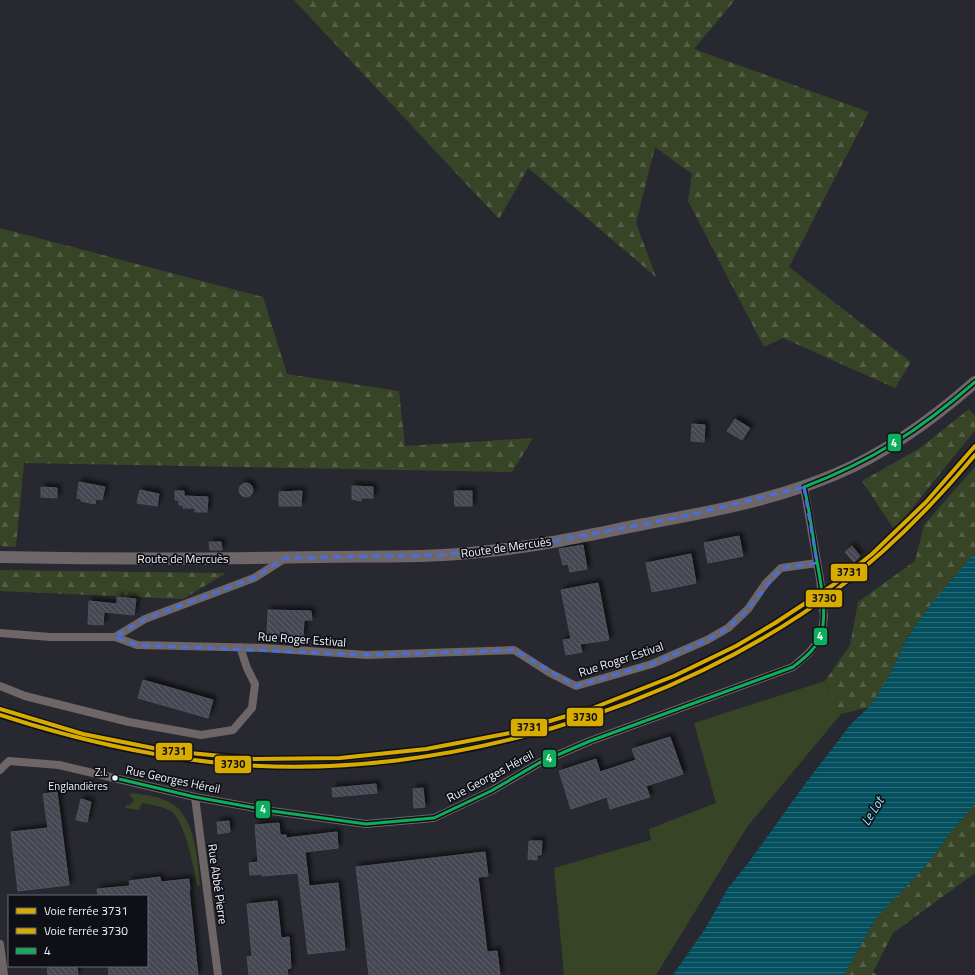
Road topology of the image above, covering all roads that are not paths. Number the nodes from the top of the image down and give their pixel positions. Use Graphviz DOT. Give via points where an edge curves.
graph roads {
  1 [pos="975,382"];
  2 [pos="804,487"];
  3 [pos="0,558"];
  4 [pos="285,558"];
  5 [pos="817,563"];
  6 [pos="0,633"];
  7 [pos="115,637"];
  8 [pos="240,647"];
  9 [pos="0,686"];
  10 [pos="0,770"];
  11 [pos="194,797"];
  12 [pos="0,944"];
  13 [pos="4,975"];
  14 [pos="218,975"];
  1 -- 2 [label="main road, Route de Mercuès" via="915,431 874,456"];
  2 -- 4 [label="main road, Route de Mercuès" via="681,517 489,551 440,555"];
  2 -- 5 [label="street, Rue Georges Héreil"];
  3 -- 4 [label="main road, Route de Mercuès"];
  4 -- 7 [label="street" via="254,578 145,619"];
  5 -- 8 [label="street, Rue Roger Estival" via="781,568 766,583 748,609 728,628 707,640 652,664 576,686 514,650 367,655"];
  5 -- 11 [label="street, Rue Georges Héreil" via="824,617 821,637 809,653 793,667 590,741 539,763 487,793 434,818 366,824"];
  6 -- 7 [label="street, Rue Roger Estival" via="50,637"];
  7 -- 8 [label="street, Rue Roger Estival" via="137,645"];
  8 -- 9 [label="street, Rue Roger Estival" via="255,684 252,708 232,730 201,735 129,722 26,696"];
  10 -- 11 [label="street, Rue Georges Héreil" via="9,761 59,765"];
  11 -- 14 [label="street, Rue Abbé Pierre"];
  12 -- 13 [label="street"];
}
